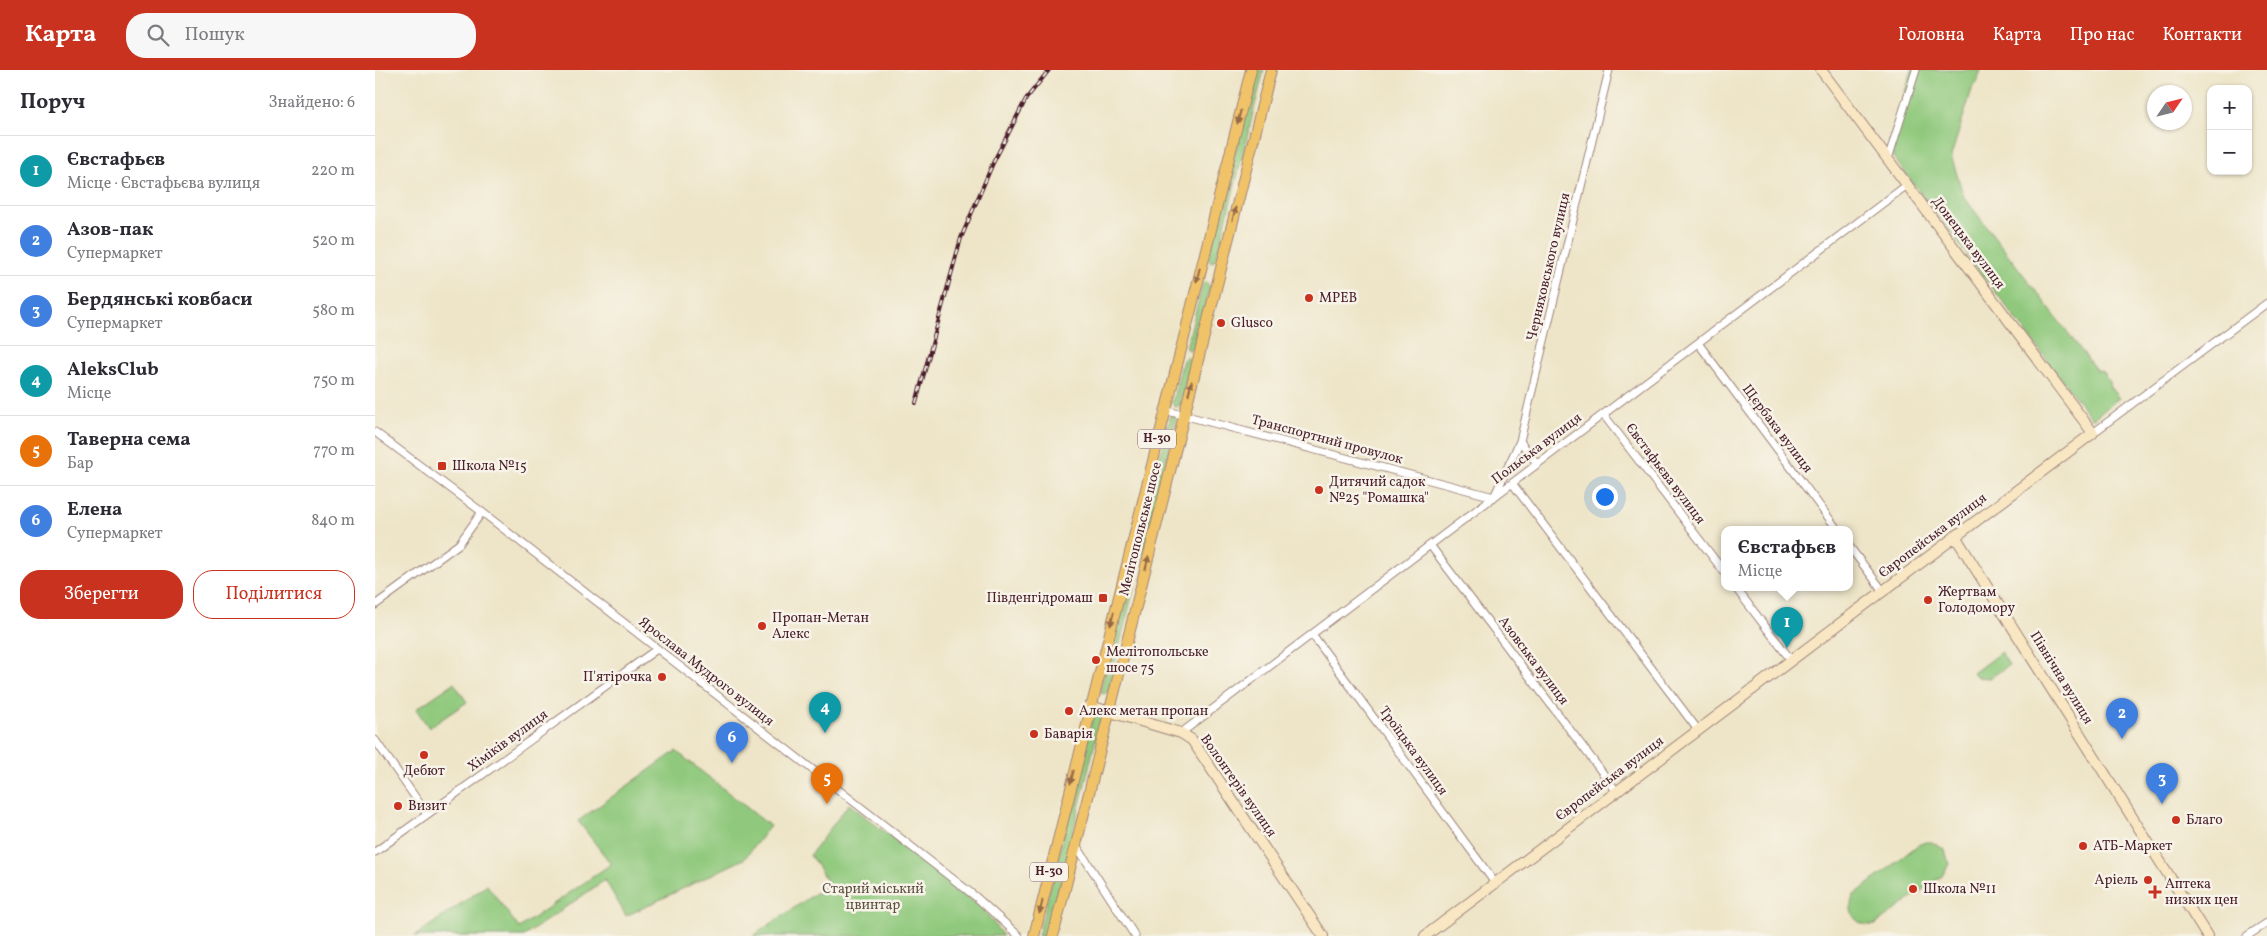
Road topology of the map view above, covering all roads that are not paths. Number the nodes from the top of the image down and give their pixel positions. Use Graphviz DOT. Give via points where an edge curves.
graph roads {
  1 [pos="1251,70"];
  2 [pos="1271,70"];
  3 [pos="1609,70"];
  4 [pos="1821,70"];
  5 [pos="1916,70"];
  6 [pos="1888,159"];
  7 [pos="1907,184"];
  8 [pos="2267,302"];
  9 [pos="1697,343"];
  10 [pos="1164,410"];
  11 [pos="1603,414"];
  12 [pos="1184,415"];
  13 [pos="375,432"];
  14 [pos="2093,433"];
  15 [pos="1520,441"];
  16 [pos="1537,464"];
  17 [pos="1512,483"];
  18 [pos="1493,497"];
  19 [pos="482,512"];
  20 [pos="1835,526"];
  21 [pos="1955,536"];
  22 [pos="1429,545"];
  23 [pos="1853,551"];
  24 [pos="1721,568"];
  25 [pos="1738,591"];
  26 [pos="1883,591"];
  27 [pos="375,605"];
  28 [pos="1312,634"];
  29 [pos="657,649"];
  30 [pos="1791,660"];
  31 [pos="1090,706"];
  32 [pos="1109,712"];
  33 [pos="1699,730"];
  34 [pos="1181,733"];
  35 [pos="375,740"];
  36 [pos="1617,792"];
  37 [pos="427,814"];
  38 [pos="1075,845"];
  39 [pos="375,852"];
  40 [pos="1495,883"];
  41 [pos="2267,923"];
  42 [pos="1019,936"];
  43 [pos="1034,936"];
  44 [pos="1053,936"];
  45 [pos="1135,936"];
  46 [pos="1323,936"];
  47 [pos="1425,936"];
  48 [pos="2207,936"];
  49 [pos="2247,936"];
  1 -- 10 [label="main road, Мелітопольське шосе / Н-30, one-way"];
  12 -- 2 [label="main road, Мелітопольське шосе / Н-30, one-way"];
  3 -- 15 [label="street, Черняховського вулиця"];
  4 -- 6 [label="street, Донецька вулиця"];
  5 -- 6 [label="street"];
  6 -- 7 [label="street, Донецька вулиця"];
  7 -- 9 [label="street, Польська вулиця"];
  7 -- 14 [label="street, Донецька вулиця"];
  8 -- 14 [label="street, Європейська вулиця"];
  9 -- 11 [label="street, Польська вулиця"];
  9 -- 20 [label="street, Щєрбака вулиця"];
  10 -- 12 [label="street, Транспортний провулок"];
  10 -- 31 [label="main road, Мелітопольське шосе / Н-30, one-way"];
  11 -- 16 [label="street, Польська вулиця"];
  11 -- 24 [label="street, Євстафьєва вулиця"];
  12 -- 18 [label="street, Транспортний провулок"];
  32 -- 12 [label="main road, Мелітопольське шосе / Н-30, one-way"];
  13 -- 19 [label="street, Ярослава Мудрого вулиця"];
  14 -- 21 [label="street, Європейська вулиця"];
  15 -- 16 [label="street"];
  15 -- 18 [label="street, Черняховського вулиця"];
  16 -- 17 [label="street, Польська вулиця"];
  17 -- 18 [label="street, Польська вулиця"];
  17 -- 33 [label="street"];
  18 -- 22 [label="street, Польська вулиця"];
  19 -- 27 [label="street" via="459,544"];
  19 -- 29 [label="street, Ярослава Мудрого вулиця"];
  21 -- 26 [label="street, Європейська вулиця"];
  21 -- 48 [label="street, Північна вулиця"];
  22 -- 28 [label="street, Польська вулиця"];
  22 -- 36 [label="street, Азовська вулиця"];
  23 -- 26 [label="street"];
  25 -- 30 [label="street"];
  26 -- 30 [label="street, Європейська вулиця"];
  28 -- 34 [label="street, Польська вулиця"];
  28 -- 40 [label="street, Троїцька вулиця"];
  29 -- 37 [label="street, Хіміків вулиця"];
  29 -- 42 [label="street, Ярослава Мудрого вулиця" via="976,897"];
  30 -- 33 [label="street, Європейська вулиця"];
  31 -- 32 [label="street, Волонтерів вулиця"];
  31 -- 43 [label="main road, Мелітопольське шосе / Н-30, one-way"];
  32 -- 34 [label="street, Волонтерів вулиця"];
  32 -- 38 [label="main road, Мелітопольське шосе / Н-30"];
  33 -- 36 [label="street, Європейська вулиця"];
  34 -- 46 [label="street, Волонтерів вулиця" via="1192,740 1201,752"];
  35 -- 37 [label="street"];
  36 -- 40 [label="street, Європейська вулиця"];
  37 -- 39 [label="street, Хіміків вулиця"];
  38 -- 44 [label="main road, Мелітопольське шосе / Н-30"];
  38 -- 45 [label="street"];
  40 -- 47 [label="street, Європейська вулиця"];
  41 -- 49 [label="street"];
}
